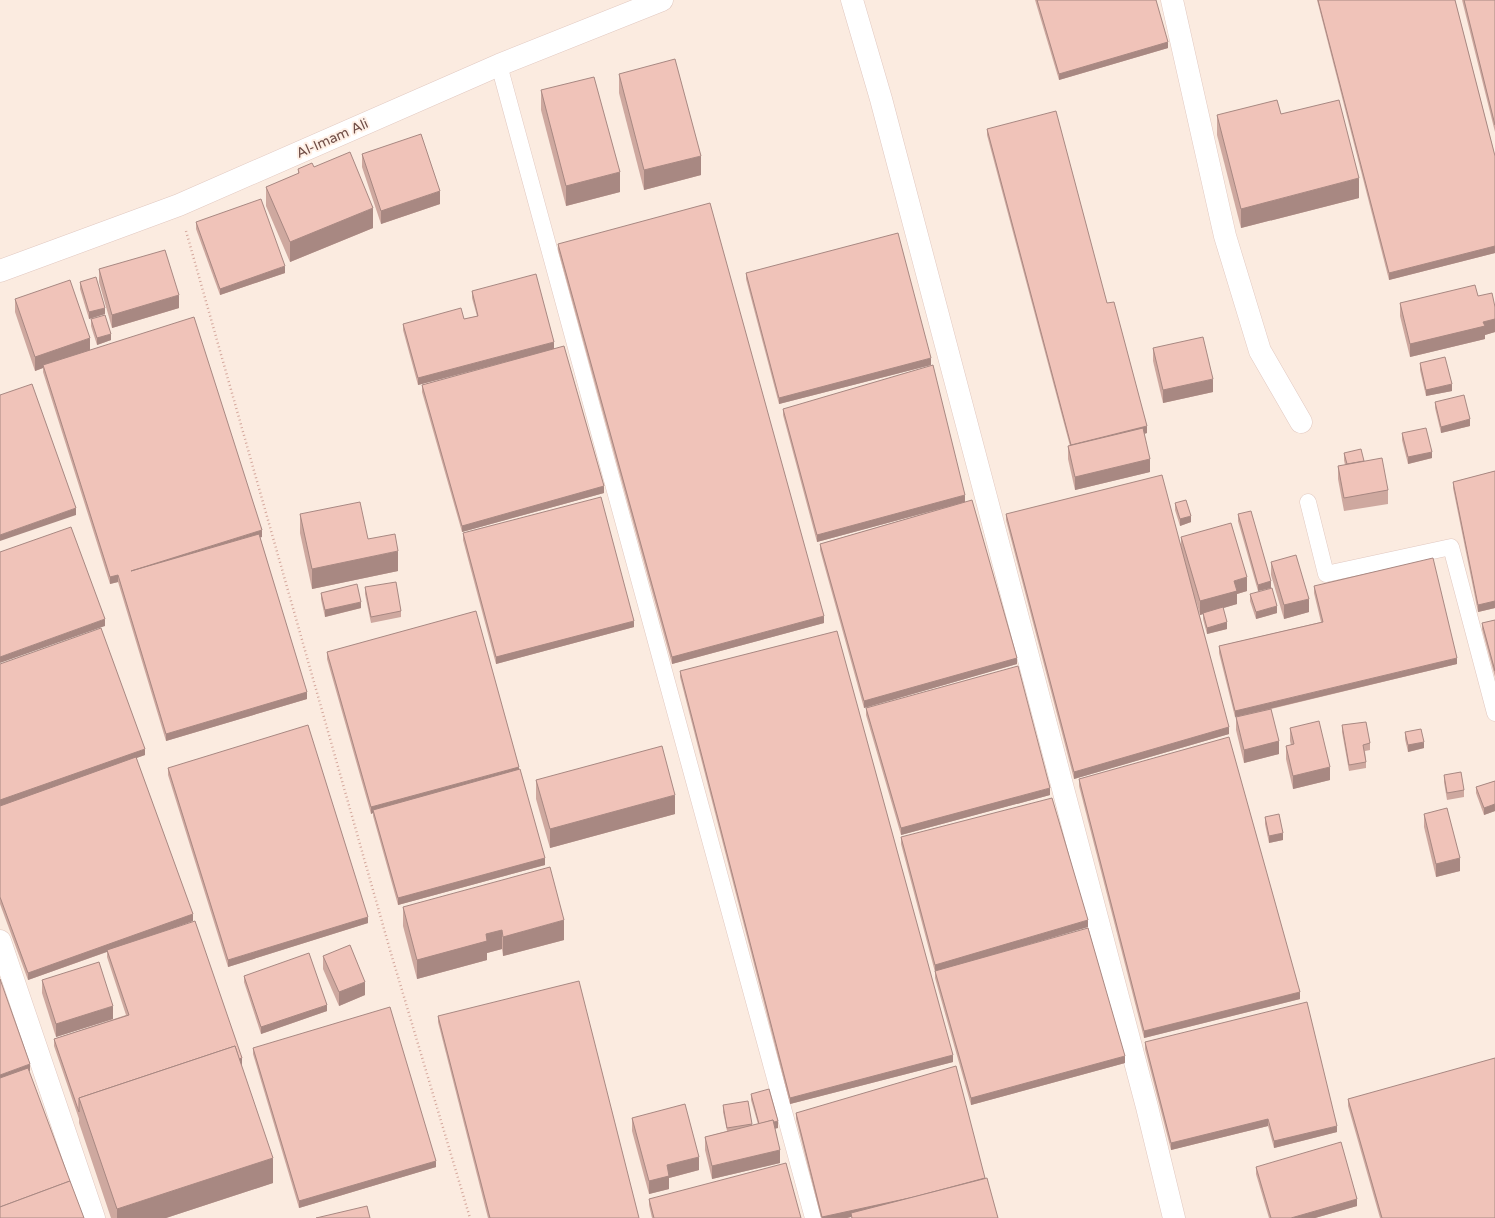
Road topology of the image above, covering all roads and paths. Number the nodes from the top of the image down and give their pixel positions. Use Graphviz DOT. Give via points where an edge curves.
graph roads {
  1 [pos="662,0"];
  2 [pos="852,0"];
  3 [pos="1172,0"];
  4 [pos="499,65"];
  5 [pos="179,205"];
  6 [pos="0,271"];
  7 [pos="1301,422"];
  8 [pos="1308,502"];
  9 [pos="1495,713"];
  10 [pos="0,941"];
  11 [pos="94,1218"];
  12 [pos="470,1218"];
  13 [pos="813,1218"];
  14 [pos="1174,1218"];
  1 -- 4 [label="street, Al-Imam Ali"];
  2 -- 14 [label="street" via="881,99"];
  3 -- 7 [label="street" via="1225,236 1260,351"];
  4 -- 5 [label="street, Al-Imam Ali"];
  4 -- 13 [label="lane"];
  5 -- 6 [label="street, Al-Imam Ali"];
  5 -- 12 [label="path" via="386,935"];
  8 -- 9 [label="lane" via="1326,574 1451,547"];
  10 -- 11 [label="street"];
}
